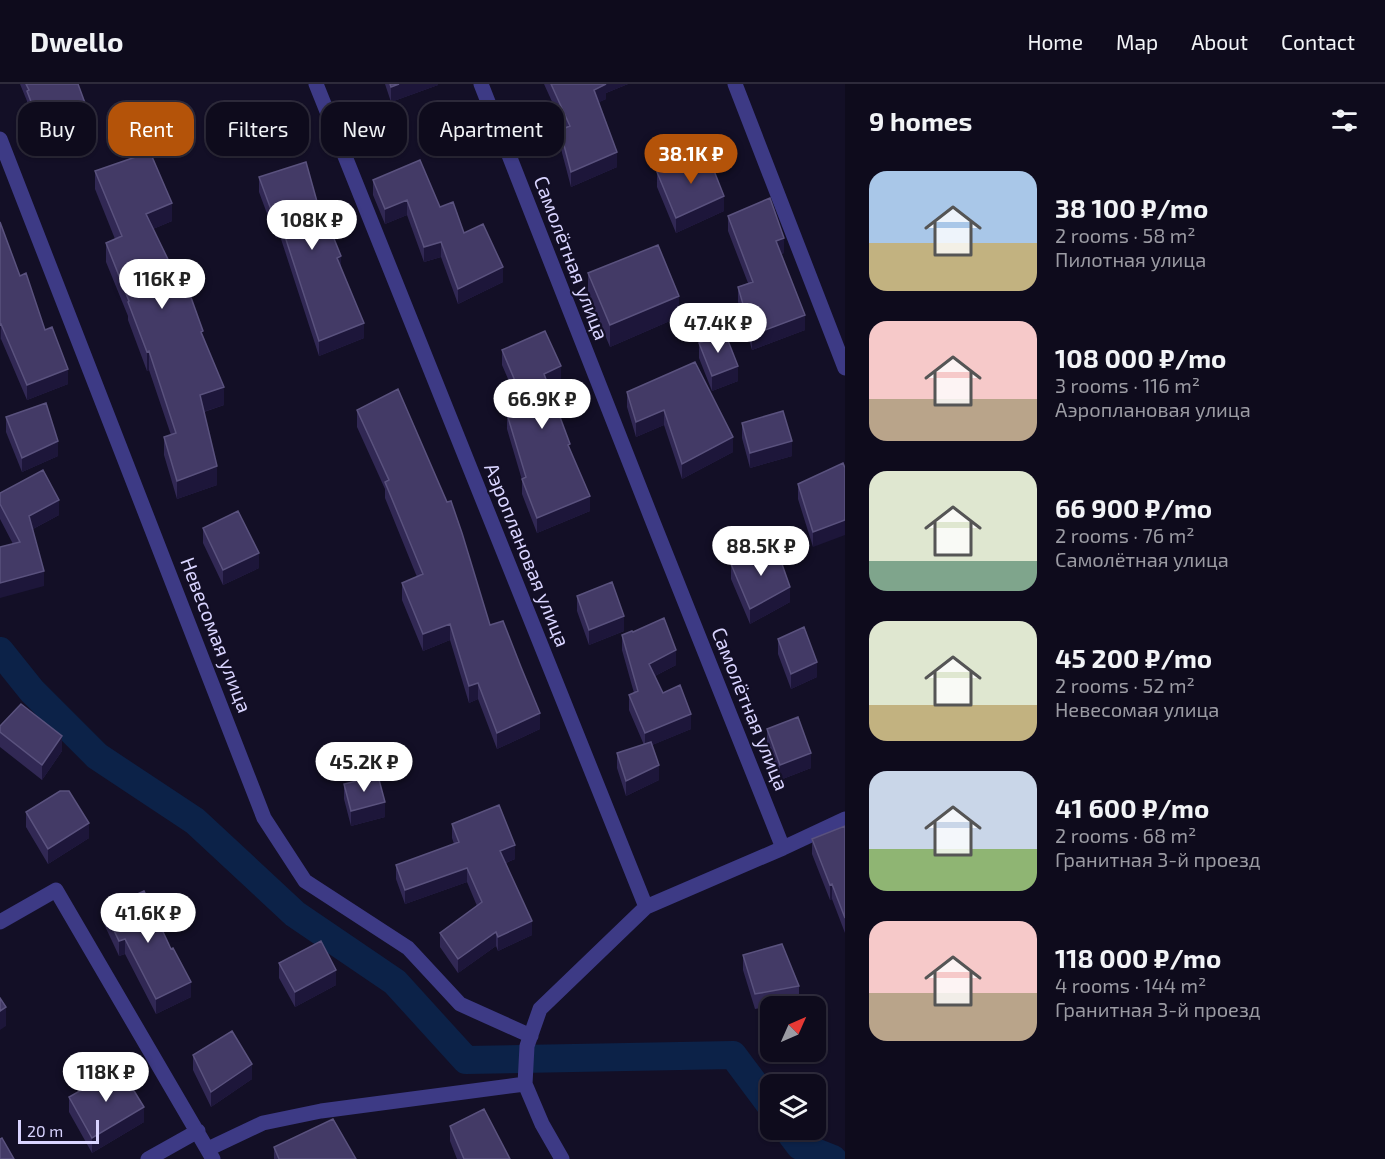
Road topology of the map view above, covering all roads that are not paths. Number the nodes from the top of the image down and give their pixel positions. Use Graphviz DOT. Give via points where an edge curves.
graph roads {
  1 [pos="316,84"];
  2 [pos="481,84"];
  3 [pos="735,84"];
  4 [pos="0,139"];
  5 [pos="845,368"];
  6 [pos="845,819"];
  7 [pos="783,848"];
  8 [pos="646,907"];
  9 [pos="0,922"];
  10 [pos="529,1041"];
  11 [pos="525,1083"];
  12 [pos="198,1131"];
  13 [pos="211,1154"];
  14 [pos="147,1159"];
  15 [pos="562,1159"];
  1 -- 8 [label="street, Аэроплановая улица"];
  2 -- 7 [label="street, Самолётная улица"];
  3 -- 5 [label="street"];
  4 -- 10 [label="street, Невесомая улица" via="264,818 305,881 408,948 460,1004"];
  6 -- 7 [label="street"];
  7 -- 8 [label="street"];
  8 -- 10 [label="street" via="540,1009"];
  9 -- 12 [label="street" via="56,890"];
  10 -- 11 [label="street"];
  11 -- 13 [label="street" via="321,1111 263,1123"];
  11 -- 15 [label="street"];
  12 -- 13 [label="street"];
  12 -- 14 [label="street"];
}
